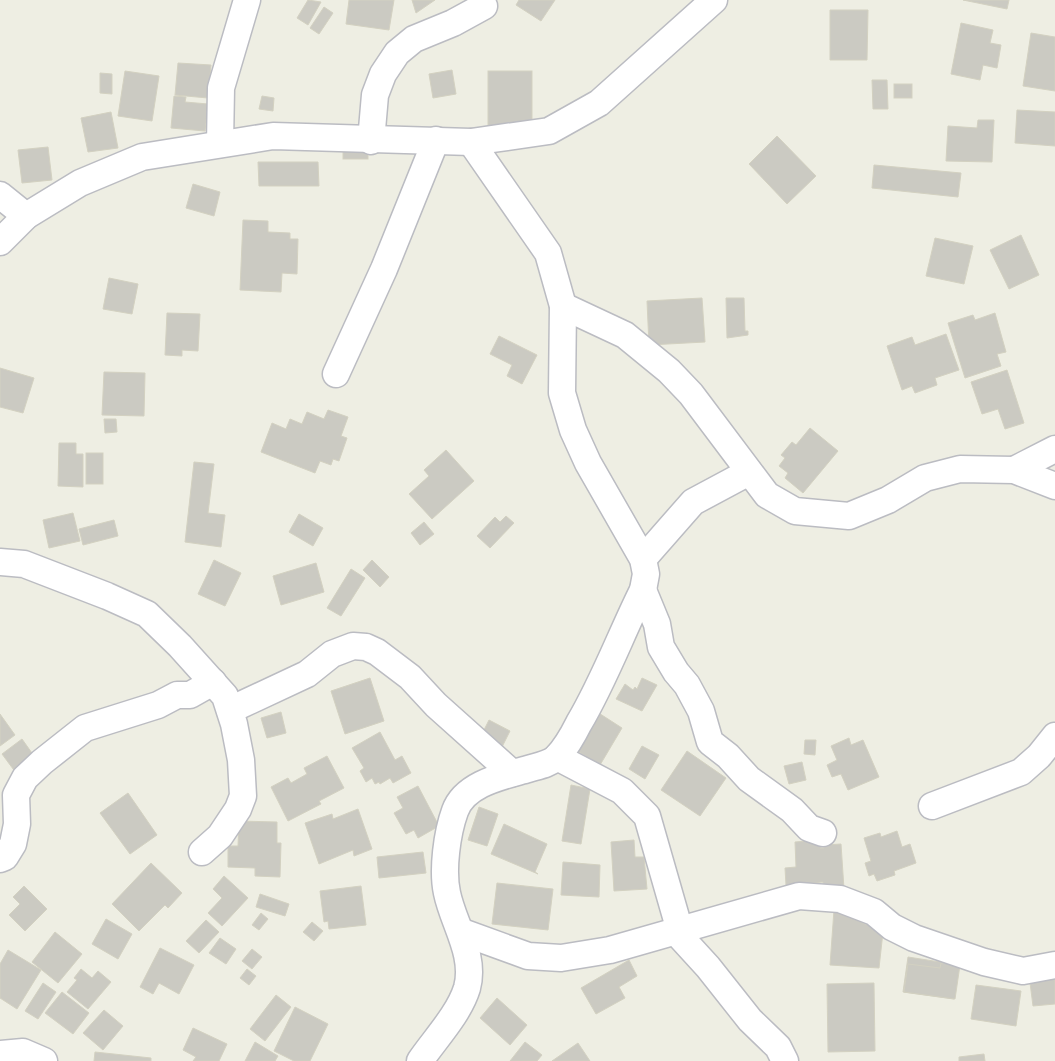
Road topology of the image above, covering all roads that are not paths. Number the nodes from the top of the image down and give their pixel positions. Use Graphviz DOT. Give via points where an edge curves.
graph roads {
  1 [pos="247,0"];
  2 [pos="714,0"];
  3 [pos="484,6"];
  4 [pos="371,140"];
  5 [pos="436,140"];
  6 [pos="471,142"];
  7 [pos="220,144"];
  8 [pos="0,195"];
  9 [pos="26,216"];
  10 [pos="0,242"];
  11 [pos="563,306"];
  12 [pos="336,374"];
  13 [pos="1055,449"];
  14 [pos="1014,470"];
  15 [pos="749,472"];
  16 [pos="1055,486"];
  17 [pos="643,559"];
  18 [pos="0,562"];
  19 [pos="643,590"];
  20 [pos="213,682"];
  21 [pos="230,710"];
  22 [pos="1055,736"];
  23 [pos="557,757"];
  24 [pos="512,774"];
  25 [pos="932,806"];
  26 [pos="823,833"];
  27 [pos="202,852"];
  28 [pos="0,860"];
  29 [pos="678,931"];
  30 [pos="462,932"];
  31 [pos="1055,965"];
  32 [pos="0,1054"];
  33 [pos="44,1061"];
  34 [pos="420,1061"];
  35 [pos="785,1061"];
  1 -- 7 [label="street" via="221,88"];
  2 -- 6 [label="street" via="599,103 549,131"];
  3 -- 4 [label="street" via="414,39 398,53 383,74 375,94"];
  4 -- 5 [label="street"];
  4 -- 7 [label="street" via="273,136"];
  5 -- 6 [label="street"];
  5 -- 12 [label="street" via="384,269"];
  6 -- 11 [label="street" via="548,253"];
  7 -- 9 [label="street" via="142,156 80,183"];
  8 -- 9 [label="street"];
  9 -- 10 [label="street"];
  11 -- 15 [label="street" via="624,335 669,371 691,394"];
  11 -- 17 [label="street" via="562,393 573,430 588,464"];
  13 -- 14 [label="street"];
  14 -- 15 [label="street" via="960,469 926,478 888,500 849,516 795,511 767,495"];
  14 -- 16 [label="street"];
  15 -- 17 [label="street" via="693,502"];
  17 -- 19 [label="street" via="646,574"];
  18 -- 20 [label="street" via="24,564 147,614"];
  19 -- 23 [label="street" via="591,704"];
  19 -- 26 [label="street" via="657,624 661,648 701,711 710,742 728,756 748,779 792,810 809,828"];
  20 -- 21 [label="street" via="225,696"];
  20 -- 28 [label="street" via="190,695 176,695 158,705 85,728 42,762 25,778 16,795 17,824 13,844"];
  21 -- 24 [label="street" via="307,674 332,654 353,646 366,648 377,652 410,677"];
  21 -- 27 [label="street" via="241,760 243,796 220,836"];
  22 -- 25 [label="street" via="1021,772"];
  23 -- 24 [label="street"];
  23 -- 29 [label="street" via="622,791 646,816"];
  24 -- 30 [label="street" via="472,790 455,810 443,872 447,894"];
  29 -- 30 [label="street" via="610,950 561,958 528,956"];
  29 -- 31 [label="street" via="798,896 840,899 874,912 892,927 914,938 984,962 1023,971"];
  29 -- 35 [label="street" via="750,1020 778,1047"];
  30 -- 34 [label="street" via="467,987 460,1004"];
  32 -- 33 [label="street" via="23,1052"];
}
